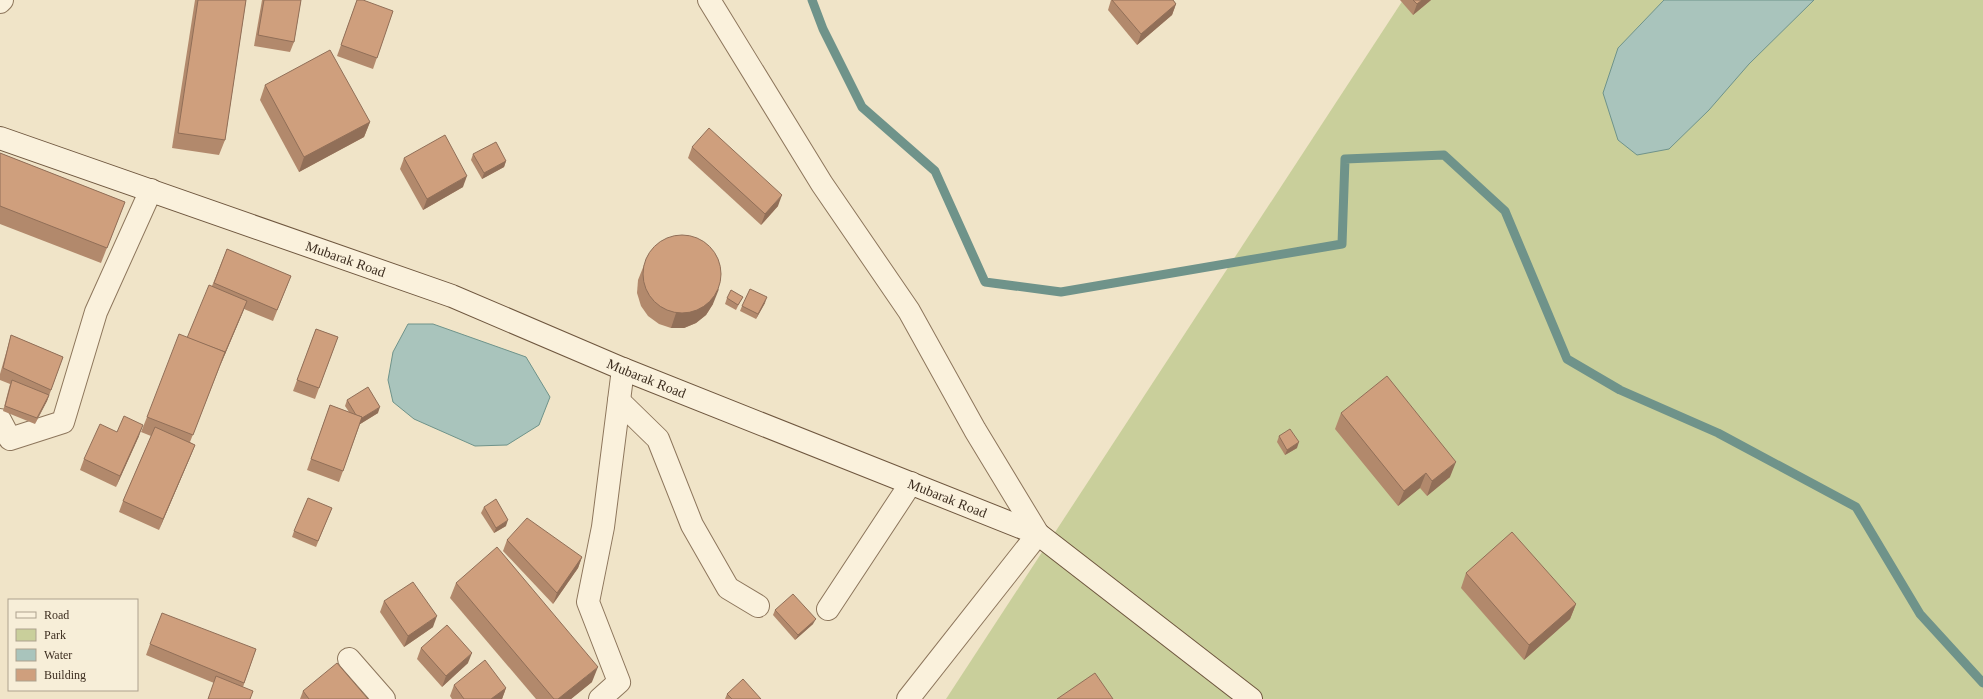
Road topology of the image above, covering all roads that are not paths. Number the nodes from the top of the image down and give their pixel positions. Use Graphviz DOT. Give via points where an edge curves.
graph roads {
  1 [pos="2,0"];
  2 [pos="709,0"];
  3 [pos="0,2"];
  4 [pos="0,138"];
  5 [pos="151,190"];
  6 [pos="623,369"];
  7 [pos="619,401"];
  8 [pos="0,420"];
  9 [pos="911,483"];
  10 [pos="1038,534"];
  11 [pos="758,606"];
  12 [pos="828,609"];
  13 [pos="349,659"];
  14 [pos="384,699"];
  15 [pos="600,699"];
  16 [pos="908,699"];
  17 [pos="1251,699"];
  1 -- 3 [label="street"];
  2 -- 10 [label="street" via="822,184 909,311 975,430"];
  4 -- 5 [label="street, Mubarak Road"];
  5 -- 6 [label="street, Mubarak Road" via="452,296"];
  5 -- 8 [label="street" via="96,312 63,422 10,439"];
  6 -- 7 [label="street"];
  6 -- 9 [label="street, Mubarak Road"];
  7 -- 11 [label="street" via="658,439 692,525 728,588"];
  7 -- 15 [label="street" via="603,527 588,602 619,682"];
  9 -- 10 [label="street, Mubarak Road"];
  9 -- 12 [label="street"];
  10 -- 16 [label="street"];
  10 -- 17 [label="street, Mubarak Road"];
  13 -- 14 [label="street"];
}
